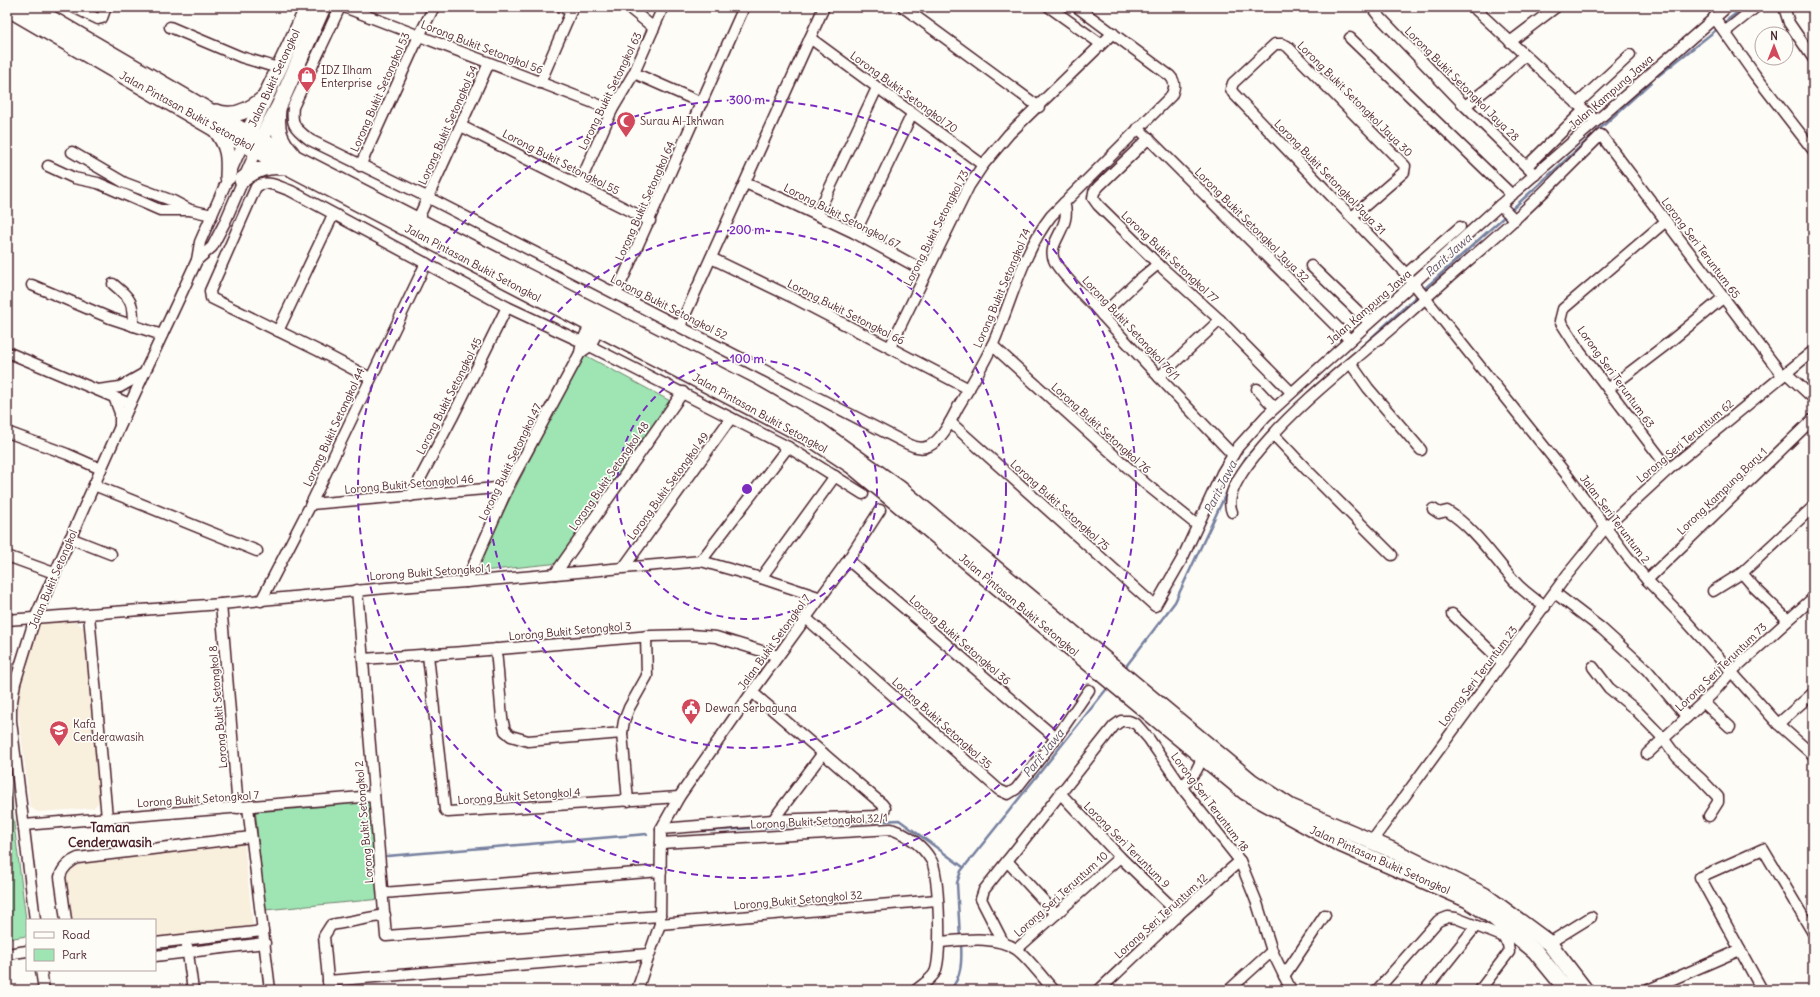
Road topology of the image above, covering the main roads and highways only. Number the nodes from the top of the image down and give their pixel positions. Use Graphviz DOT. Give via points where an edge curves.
graph roads {
  1 [pos="30,7"];
  2 [pos="308,7"];
  3 [pos="323,7"];
  4 [pos="7,8"];
  5 [pos="263,99"];
  6 [pos="279,106"];
  7 [pos="206,108"];
  8 [pos="215,129"];
  9 [pos="252,142"];
  10 [pos="290,162"];
  11 [pos="1108,671"];
  12 [pos="1125,685"];
  13 [pos="1392,850"];
  14 [pos="1390,866"];
  15 [pos="1567,990"];
  16 [pos="1584,990"];
  1 -- 7 [label="main road, Jalan Pintasan Bukit Setongkol"];
  2 -- 5 [label="main road, Jalan Bukit Setongkol"];
  3 -- 6 [label="main road, Jalan Bukit Setongkol"];
  4 -- 8 [label="main road, Jalan Pintasan Bukit Setongkol"];
  5 -- 7 [label="main road" via="251,109 236,114 220,114"];
  5 -- 9 [label="main road, Jalan Bukit Setongkol"];
  6 -- 9 [label="main road, Jalan Bukit Setongkol"];
  6 -- 10 [label="main road" via="277,124"];
  7 -- 9 [label="main road, Jalan Pintasan Bukit Setongkol"];
  8 -- 9 [label="main road, Jalan Pintasan Bukit Setongkol"];
  8 -- 10 [label="main road" via="224,140 235,179 262,168"];
  9 -- 10 [label="main road, Jalan Pintasan Bukit Setongkol"];
  10 -- 11 [label="main road, Jalan Pintasan Bukit Setongkol" via="410,230 813,440 846,462"];
  10 -- 11 [label="main road, Jalan Pintasan Bukit Setongkol" via="419,218 754,393 820,431 899,488"];
  11 -- 12 [label="main road, Jalan Pintasan Bukit Setongkol"];
  12 -- 13 [label="main road, Jalan Pintasan Bukit Setongkol" via="1251,781 1291,807"];
  12 -- 14 [label="main road, Jalan Pintasan Bukit Setongkol" via="1203,757 1252,796 1340,844"];
  13 -- 14 [label="main road" via="1388,857"];
  13 -- 16 [label="main road, Jalan Pintasan Bukit Setongkol" via="1484,895 1549,943"];
  14 -- 15 [label="main road, Jalan Pintasan Bukit Setongkol" via="1468,900 1493,917 1535,951"];
}
